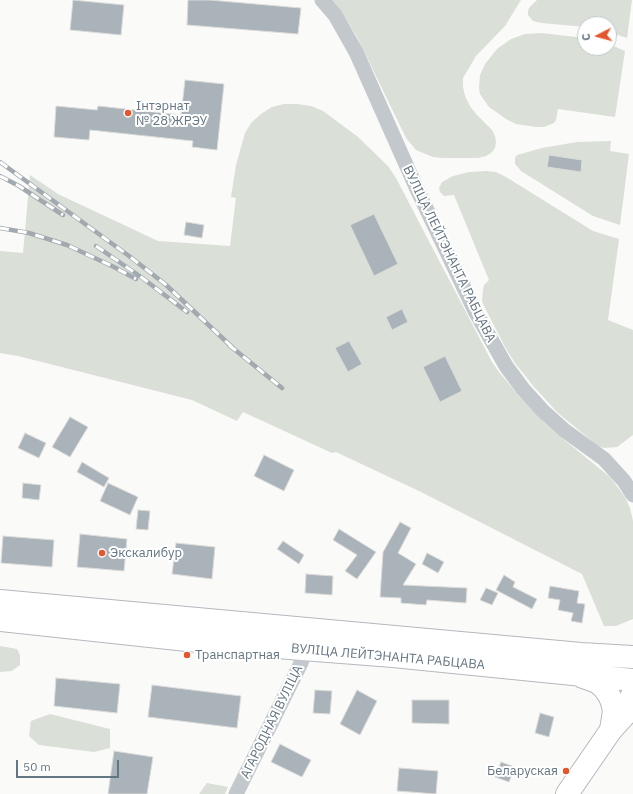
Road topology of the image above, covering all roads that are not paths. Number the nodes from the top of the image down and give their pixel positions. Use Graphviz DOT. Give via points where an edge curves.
graph roads {
  1 [pos="322,0"];
  2 [pos="633,495"];
  3 [pos="0,601"];
  4 [pos="0,620"];
  5 [pos="306,649"];
  6 [pos="633,657"];
  7 [pos="578,676"];
  8 [pos="633,680"];
  9 [pos="633,694"];
  10 [pos="633,706"];
  11 [pos="611,730"];
  12 [pos="236,794"];
  13 [pos="567,794"];
  1 -- 2 [label="street, ВУЛІЦА ЛЕЙТЭНАНТА РАБЦАВА" via="335,15 356,52 475,311 506,366 543,411 604,459"];
  3 -- 6 [label="main road, ВУЛІЦА ЛЕЙТЭНАНТА РАБЦАВА"];
  4 -- 5 [label="main road, ВУЛІЦА ЛЕЙТЭНАНТА РАБЦАВА" via="187,640"];
  5 -- 7 [label="main road, ВУЛІЦА ЛЕЙТЭНАНТА РАБЦАВА"];
  5 -- 12 [label="street, АГАРОДНАЯ ВУЛІЦА"];
  7 -- 8 [label="main road, ВУЛІЦА ЛЕЙТЭНАНТА РАБЦАВА"];
  7 -- 11 [label="main road" via="597,682 609,695 614,711"];
  9 -- 11 [label="main road"];
  10 -- 11 [label="main road"];
  11 -- 13 [label="main road"];
}
